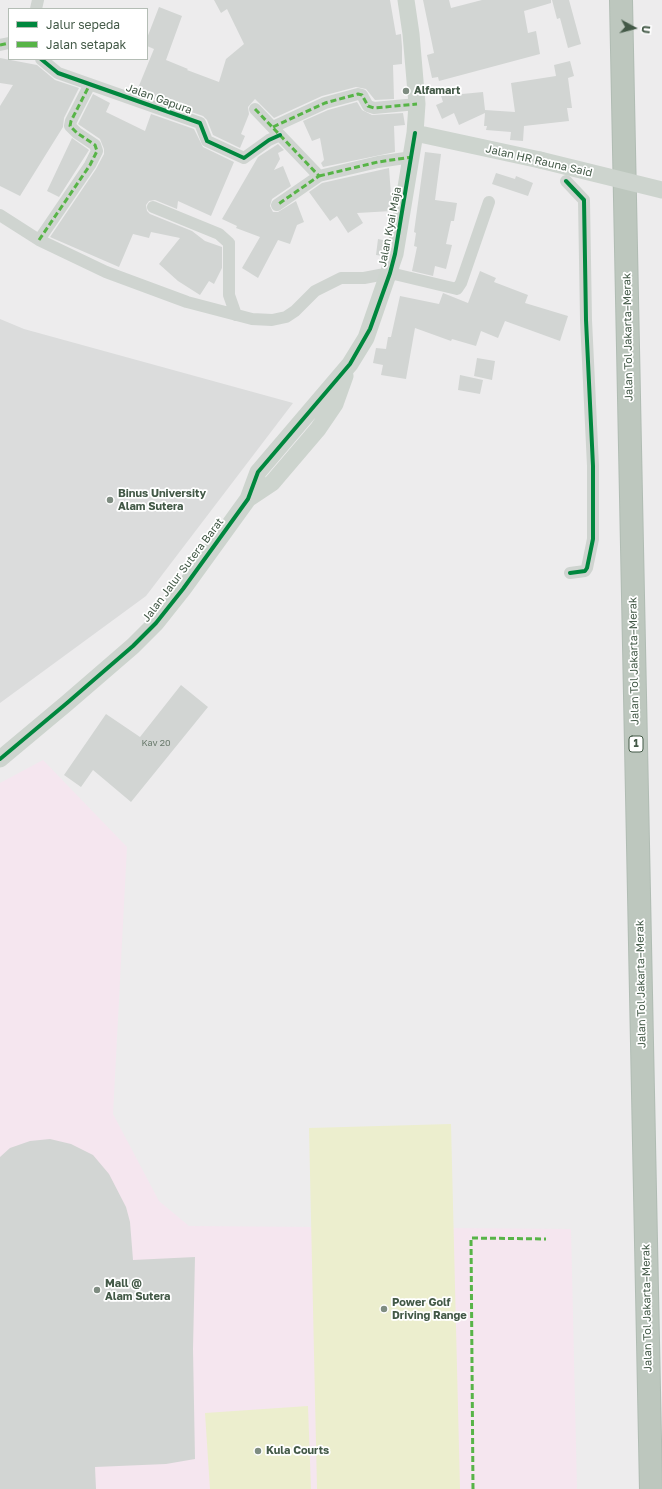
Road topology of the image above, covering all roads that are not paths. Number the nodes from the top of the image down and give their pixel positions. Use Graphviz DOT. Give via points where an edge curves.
graph roads {
  1 [pos="406,0"];
  2 [pos="621,0"];
  3 [pos="42,60"];
  4 [pos="90,84"];
  5 [pos="417,104"];
  6 [pos="255,109"];
  7 [pos="277,131"];
  8 [pos="415,133"];
  9 [pos="412,157"];
  10 [pos="319,176"];
  11 [pos="566,181"];
  12 [pos="662,190"];
  13 [pos="489,202"];
  14 [pos="277,205"];
  15 [pos="153,207"];
  16 [pos="0,215"];
  17 [pos="39,240"];
  18 [pos="390,273"];
  19 [pos="236,315"];
  20 [pos="350,364"];
  21 [pos="570,573"];
  22 [pos="0,759"];
  23 [pos="651,1489"];
  1 -- 5 [label="street, Jalan Kyai Maja"];
  2 -- 23 [label="highway, Jalan Tol Jakarta–Merak / 1"];
  3 -- 4 [label="street, Jalan Gapura" via="58,73"];
  4 -- 7 [label="street, Jalan Gapura" via="200,123 207,141 244,158"];
  4 -- 17 [label="street" via="70,126 95,145 96,151 90,165"];
  5 -- 7 [label="street" via="374,108 368,106 358,94 325,103"];
  5 -- 8 [label="street, Jalan Kyai Maja"];
  6 -- 7 [label="street"];
  7 -- 10 [label="street"];
  8 -- 9 [label="street, Jalan Kyai Maja"];
  8 -- 12 [label="street, Jalan HR Rauna Said, bridge"];
  9 -- 10 [label="street"];
  9 -- 18 [label="street, Jalan Kyai Maja"];
  10 -- 14 [label="street"];
  11 -- 21 [label="street" via="584,200 586,320 593,466 593,539 587,568 585,571"];
  13 -- 18 [label="street" via="462,284 457,289"];
  15 -- 19 [label="street" via="219,234 229,243 229,295"];
  16 -- 17 [label="street"];
  17 -- 19 [label="street" via="106,272 187,302"];
  18 -- 19 [label="street" via="364,278 341,278 328,283 286,317 262,320"];
  18 -- 20 [label="street, Jalan Kyai Maja" via="370,329"];
  20 -- 22 [label="street, Jalan Jalur Sutera Barat" via="258,472 248,499 156,623 133,646"];
}
